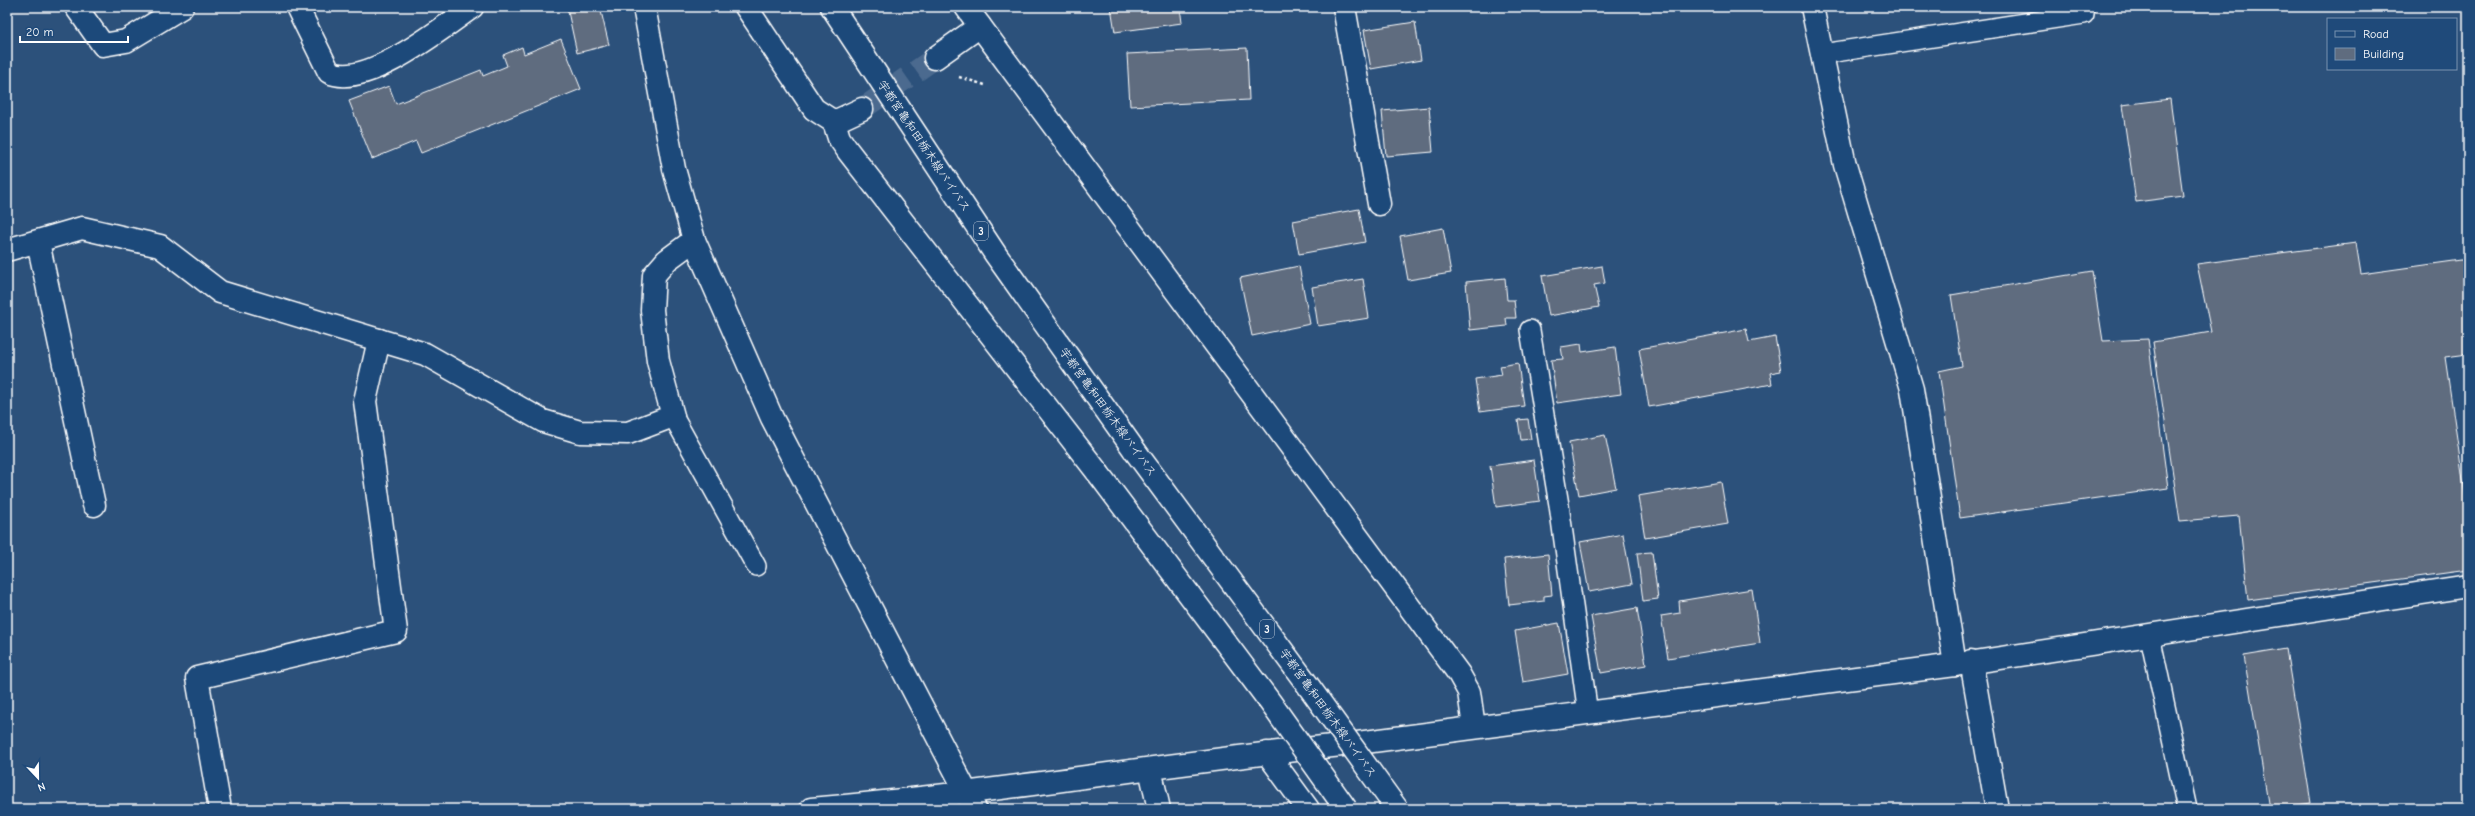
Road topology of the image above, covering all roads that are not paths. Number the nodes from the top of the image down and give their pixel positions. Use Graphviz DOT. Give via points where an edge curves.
graph roads {
  1 [pos="76,7"];
  2 [pos="182,7"];
  3 [pos="297,7"];
  4 [pos="472,7"];
  5 [pos="644,7"];
  6 [pos="746,7"];
  7 [pos="832,7"];
  8 [pos="966,7"];
  9 [pos="1344,7"];
  10 [pos="1812,7"];
  11 [pos="2084,14"];
  12 [pos="980,26"];
  13 [pos="1822,54"];
  14 [pos="935,58"];
  15 [pos="862,109"];
  16 [pos="834,122"];
  17 [pos="1379,204"];
  18 [pos="694,240"];
  19 [pos="38,242"];
  20 [pos="7,250"];
  21 [pos="1530,330"];
  22 [pos="379,340"];
  23 [pos="674,416"];
  24 [pos="94,505"];
  25 [pos="756,566"];
  26 [pos="2468,586"];
  27 [pos="2150,636"];
  28 [pos="1963,663"];
  29 [pos="1588,714"];
  30 [pos="1474,727"];
  31 [pos="1268,753"];
  32 [pos="1150,769"];
  33 [pos="971,801"];
  34 [pos="866,807"];
  35 [pos="220,809"];
  36 [pos="811,809"];
  37 [pos="1159,809"];
  38 [pos="1308,809"];
  39 [pos="1346,809"];
  40 [pos="1397,809"];
  41 [pos="1997,809"];
  42 [pos="2187,809"];
  1 -- 2 [label="street" via="103,45 126,41"];
  3 -- 4 [label="street" via="329,72 338,77 366,72 415,47"];
  5 -- 18 [label="street" via="674,169"];
  6 -- 16 [label="street" via="814,109"];
  7 -- 40 [label="street, 宇都宮亀和田栃木線バイパス / 3, bridge" via="996,255 1135,451 1308,684"];
  8 -- 12 [label="street"];
  9 -- 17 [label="street"];
  10 -- 13 [label="street"];
  11 -- 13 [label="lane"];
  12 -- 14 [label="street"];
  12 -- 30 [label="street" via="1459,674 1469,692"];
  13 -- 28 [label="street" via="1845,165 1912,389"];
  15 -- 16 [label="street"];
  16 -- 39 [label="street, bridge" via="839,138 848,151 1098,474 1265,696"];
  18 -- 23 [label="street" via="667,260 654,275 652,310 658,361"];
  18 -- 33 [label="street" via="772,418"];
  19 -- 20 [label="street"];
  19 -- 22 [label="street" via="82,228 160,246 220,292"];
  19 -- 24 [label="street"];
  21 -- 29 [label="lane" via="1559,505"];
  22 -- 23 [label="street" via="425,354 543,421 580,432 628,433"];
  22 -- 35 [label="street" via="365,401 396,631 197,678"];
  23 -- 25 [label="lane"];
  26 -- 27 [label="street"];
  27 -- 28 [label="street"];
  27 -- 42 [label="lane"];
  28 -- 29 [label="street"];
  28 -- 41 [label="street"];
  29 -- 30 [label="street"];
  30 -- 31 [label="street"];
  31 -- 32 [label="street"];
  31 -- 38 [label="street"];
  32 -- 33 [label="street"];
  32 -- 37 [label="street"];
  33 -- 34 [label="street"];
  34 -- 36 [label="street"];
}
